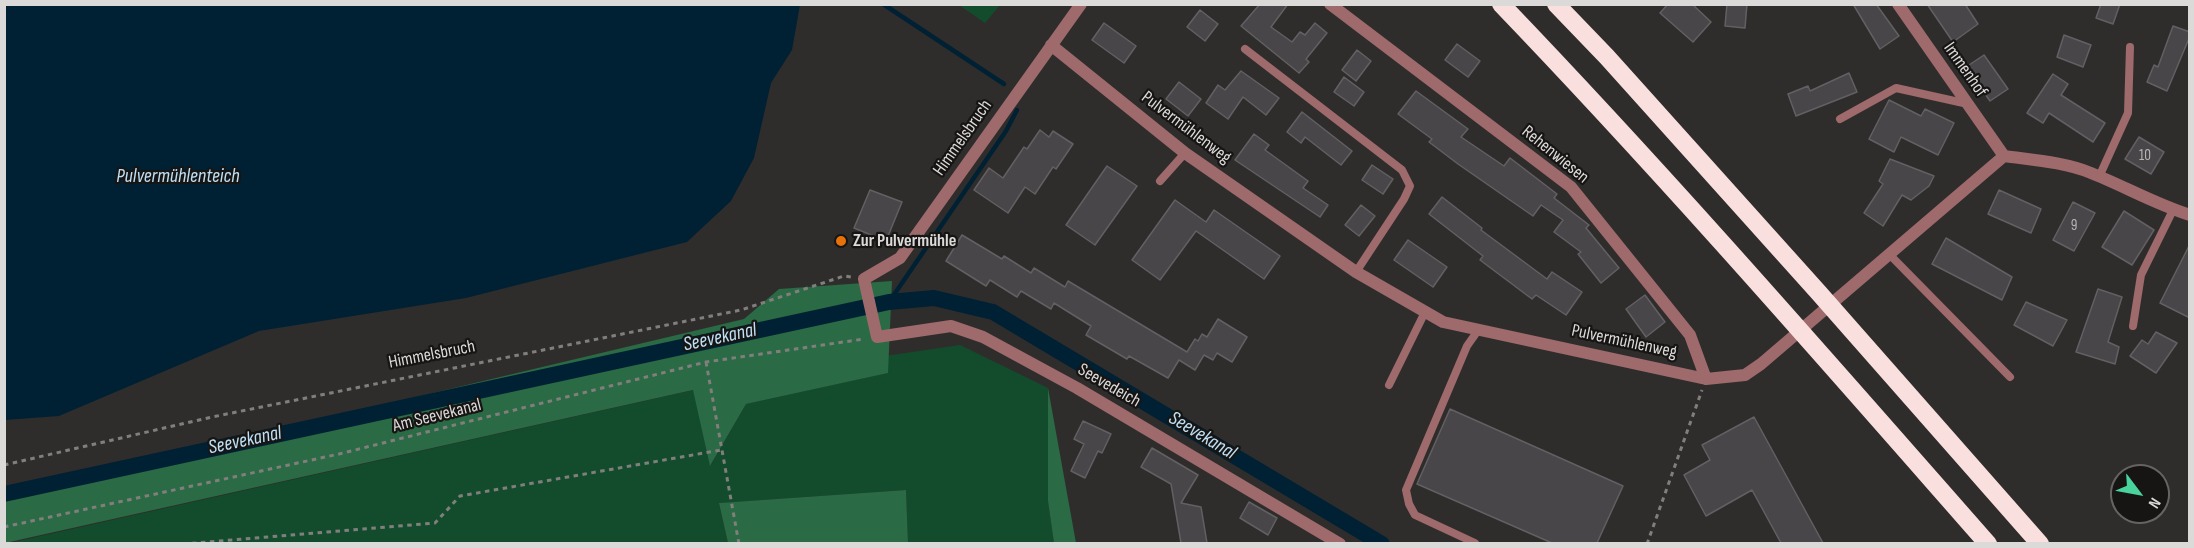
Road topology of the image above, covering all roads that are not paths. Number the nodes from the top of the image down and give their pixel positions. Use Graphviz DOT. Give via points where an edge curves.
graph roads {
  1 [pos="1081,4"];
  2 [pos="1330,4"];
  3 [pos="1501,4"];
  4 [pos="1556,4"];
  5 [pos="1898,4"];
  6 [pos="1051,45"];
  7 [pos="2130,47"];
  8 [pos="1245,48"];
  9 [pos="1968,105"];
  10 [pos="1840,119"];
  11 [pos="1185,153"];
  12 [pos="2004,156"];
  13 [pos="2099,177"];
  14 [pos="1160,181"];
  15 [pos="2173,210"];
  16 [pos="2190,215"];
  17 [pos="1889,254"];
  18 [pos="1356,272"];
  19 [pos="1425,312"];
  20 [pos="2133,326"];
  21 [pos="1479,329"];
  22 [pos="876,337"];
  23 [pos="2010,377"];
  24 [pos="1706,379"];
  25 [pos="1389,385"];
  26 [pos="1340,543"];
  27 [pos="1475,543"];
  28 [pos="1988,543"];
  29 [pos="2040,543"];
  1 -- 6 [label="street, Himmelsbruch"];
  2 -- 24 [label="street, Rehenwiesen" via="1571,187 1690,335"];
  3 -- 28 [label="highway" via="1791,320"];
  4 -- 29 [label="highway"];
  5 -- 9 [label="street, Immenhof"];
  6 -- 11 [label="street, Pulvermühlenweg"];
  6 -- 22 [label="street, Himmelsbruch" via="900,258 865,283"];
  7 -- 13 [label="lane" via="2128,112"];
  8 -- 18 [label="lane" via="1402,170 1410,186"];
  9 -- 10 [label="lane" via="1896,88"];
  9 -- 12 [label="street, Immenhof"];
  11 -- 14 [label="lane"];
  11 -- 18 [label="street, Pulvermühlenweg"];
  12 -- 13 [label="street"];
  12 -- 17 [label="street, Pulvermühlenweg"];
  13 -- 15 [label="street"];
  15 -- 16 [label="street"];
  15 -- 20 [label="lane" via="2140,275"];
  17 -- 23 [label="lane"];
  17 -- 24 [label="street, Pulvermühlenweg" via="1761,364 1744,375"];
  18 -- 19 [label="street, Pulvermühlenweg"];
  19 -- 21 [label="street, Pulvermühlenweg" via="1443,322"];
  19 -- 25 [label="lane"];
  21 -- 24 [label="street, Pulvermühlenweg"];
  21 -- 27 [label="lane" via="1467,346 1406,489 1415,515"];
  22 -- 26 [label="street, Seevedeich" via="951,326 983,337"];
}
